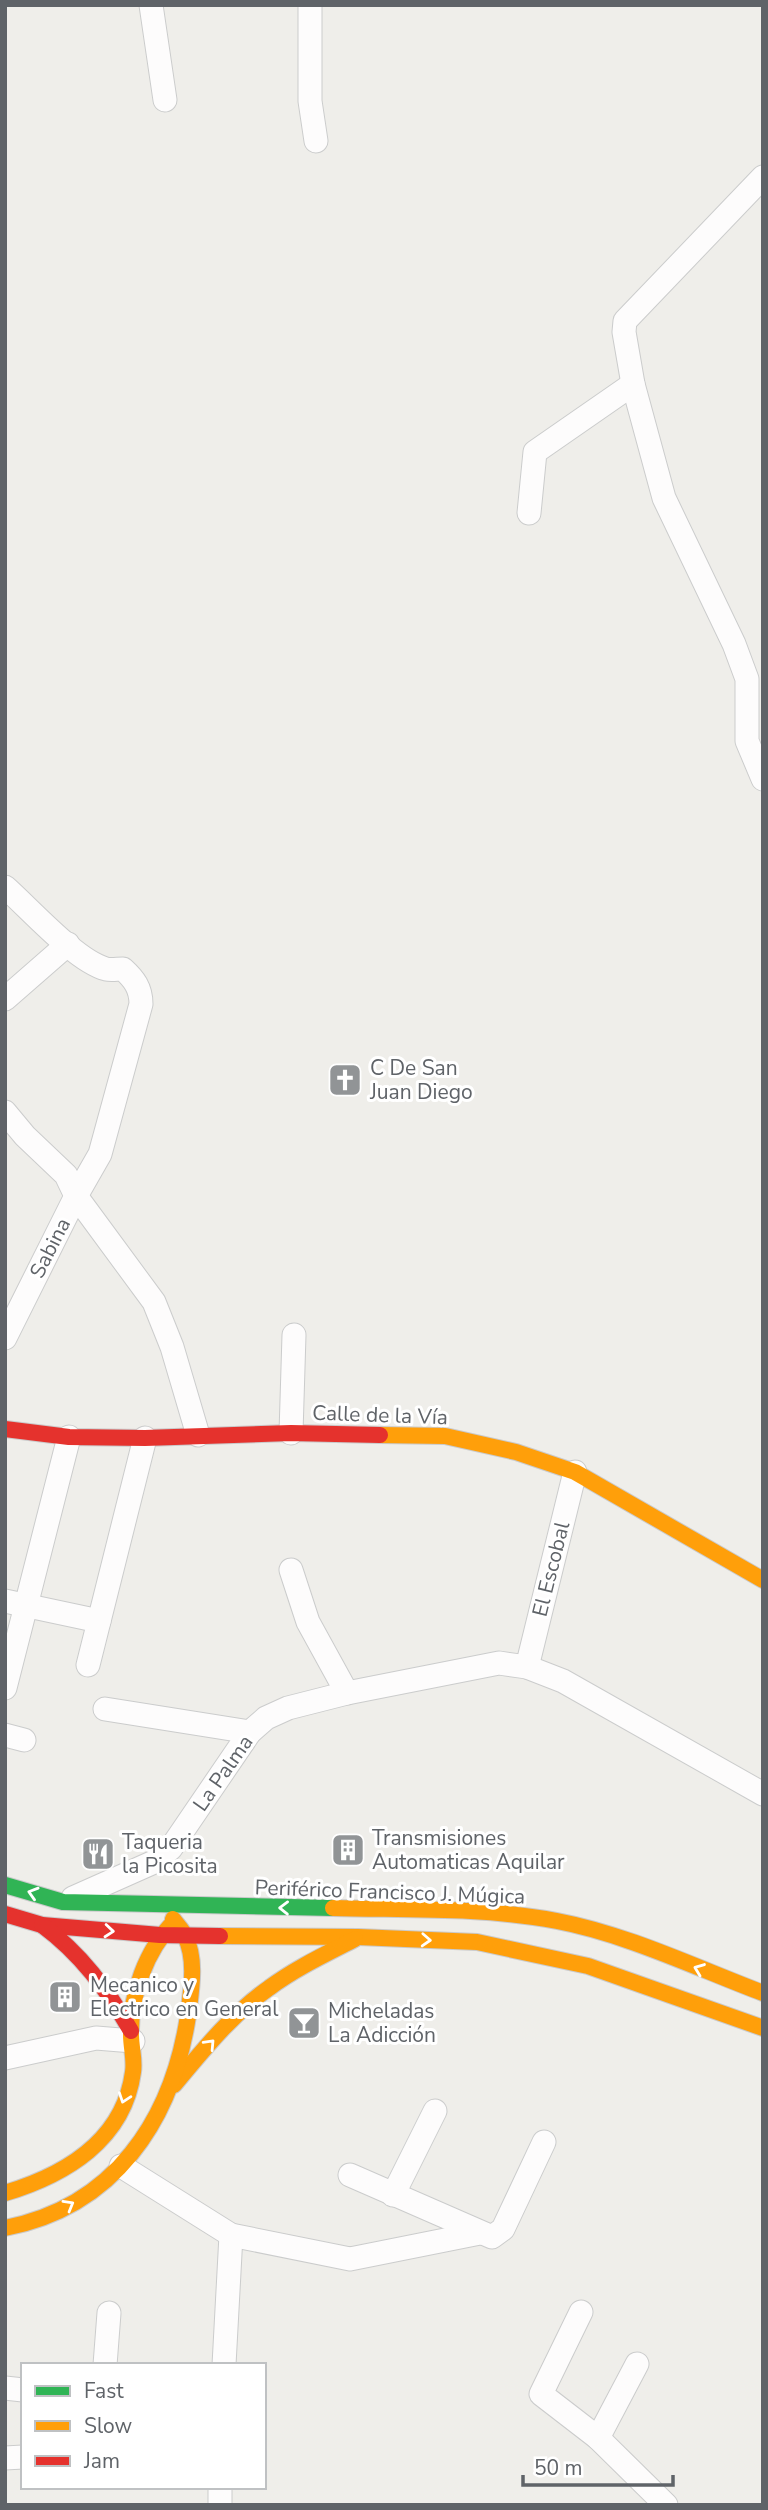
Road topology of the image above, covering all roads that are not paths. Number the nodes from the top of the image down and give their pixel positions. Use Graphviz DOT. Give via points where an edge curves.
graph roads {
  1 [pos="151,5"];
  2 [pos="310,5"];
  3 [pos="165,100"];
  4 [pos="316,141"];
  5 [pos="763,177"];
  6 [pos="633,384"];
  7 [pos="529,513"];
  8 [pos="763,779"];
  9 [pos="5,887"];
  10 [pos="68,944"];
  11 [pos="5,999"];
  12 [pos="5,1112"];
  13 [pos="76,1196"];
  14 [pos="294,1335"];
  15 [pos="5,1338"];
  16 [pos="5,1429"];
  17 [pos="290,1433"];
  18 [pos="198,1435"];
  19 [pos="69,1437"];
  20 [pos="145,1438"];
  21 [pos="575,1472"];
  22 [pos="292,1570"];
  23 [pos="763,1580"];
  24 [pos="16,1603"];
  25 [pos="99,1621"];
  26 [pos="88,1665"];
  27 [pos="527,1667"];
  28 [pos="5,1688"];
  29 [pos="347,1693"];
  30 [pos="105,1709"];
  31 [pos="250,1732"];
  32 [pos="763,1794"];
  33 [pos="5,1885"];
  34 [pos="64,1902"];
  35 [pos="149,1904"];
  36 [pos="202,1906"];
  37 [pos="5,1914"];
  38 [pos="175,1921"];
  39 [pos="41,1925"];
  40 [pos="160,1936"];
  41 [pos="187,1936"];
  42 [pos="358,1937"];
  43 [pos="763,1993"];
  44 [pos="763,2028"];
  45 [pos="132,2036"];
  46 [pos="5,2058"];
  47 [pos="165,2095"];
  48 [pos="435,2111"];
  49 [pos="544,2142"];
  50 [pos="121,2166"];
  51 [pos="350,2175"];
  52 [pos="5,2193"];
  53 [pos="393,2195"];
  54 [pos="5,2228"];
  55 [pos="231,2235"];
  56 [pos="486,2235"];
  57 [pos="581,2312"];
  58 [pos="109,2313"];
  59 [pos="105,2363"];
  60 [pos="224,2363"];
  61 [pos="637,2364"];
  62 [pos="598,2438"];
  63 [pos="666,2505"];
  1 -- 3 [label="street"];
  2 -- 4 [label="street" via="310,101"];
  5 -- 6 [label="street" via="625,321"];
  6 -- 7 [label="street" via="535,452"];
  6 -- 8 [label="street" via="664,498 747,679 747,741"];
  9 -- 10 [label="street"];
  10 -- 11 [label="street"];
  10 -- 13 [label="street, Sabina" via="108,970 123,969 141,993 100,1154"];
  12 -- 13 [label="street" via="66,1175"];
  13 -- 15 [label="street, Sabina"];
  13 -- 18 [label="street" via="154,1301"];
  14 -- 17 [label="street"];
  16 -- 19 [label="main road, Calle de la Vía"];
  17 -- 18 [label="main road, Calle de la Vía"];
  17 -- 21 [label="main road, Calle de la Vía" via="445,1436 516,1452"];
  18 -- 20 [label="main road, Calle de la Vía"];
  19 -- 20 [label="main road, Calle de la Vía"];
  19 -- 24 [label="street"];
  20 -- 25 [label="street"];
  21 -- 23 [label="main road, Calle de la Vía"];
  21 -- 27 [label="street, El Escobal"];
  22 -- 29 [label="street" via="308,1622"];
  24 -- 25 [label="street"];
  24 -- 28 [label="street"];
  25 -- 26 [label="street"];
  27 -- 29 [label="street, La Palma" via="499,1663"];
  27 -- 32 [label="street, La Palma" via="563,1681"];
  29 -- 31 [label="street, La Palma" via="288,1708"];
  30 -- 31 [label="street"];
  31 -- 34 [label="street, La Palma" via="170,1848 154,1862"];
  34 -- 33 [label="main road, Periférico Francisco J. Múgica, one-way"];
  34 -- 35 [label="main road, Periférico Francisco J. Múgica"];
  35 -- 36 [label="main road, Periférico Francisco J. Múgica"];
  35 -- 38 [label="main road"];
  36 -- 38 [label="main road"];
  43 -- 36 [label="main road, Periférico Francisco J. Múgica, one-way" via="608,1934 557,1921 485,1912"];
  37 -- 39 [label="main road"];
  38 -- 40 [label="main road"];
  38 -- 41 [label="main road"];
  39 -- 40 [label="main road, one-way"];
  39 -- 45 [label="main road" via="87,1965 109,1992"];
  40 -- 41 [label="main road"];
  40 -- 45 [label="main road" via="144,1970"];
  41 -- 42 [label="main road"];
  41 -- 47 [label="main road" via="192,1973 189,2008"];
  42 -- 44 [label="main road, one-way" via="477,1942 547,1956"];
  47 -- 42 [label="main road, one-way" via="257,1997"];
  45 -- 46 [label="street" via="96,2038"];
  45 -- 52 [label="main road, one-way" via="132,2072 124,2101 98,2145 47,2180"];
  47 -- 50 [label="main road" via="145,2136"];
  48 -- 53 [label="street"];
  49 -- 56 [label="street" via="503,2229"];
  54 -- 50 [label="main road, one-way" via="50,2215"];
  50 -- 55 [label="street"];
  51 -- 53 [label="street"];
  53 -- 56 [label="street"];
  55 -- 56 [label="street" via="350,2259"];
  55 -- 60 [label="street"];
  57 -- 62 [label="street" via="541,2395"];
  58 -- 59 [label="street"];
  61 -- 62 [label="street"];
  62 -- 63 [label="street"];
}
